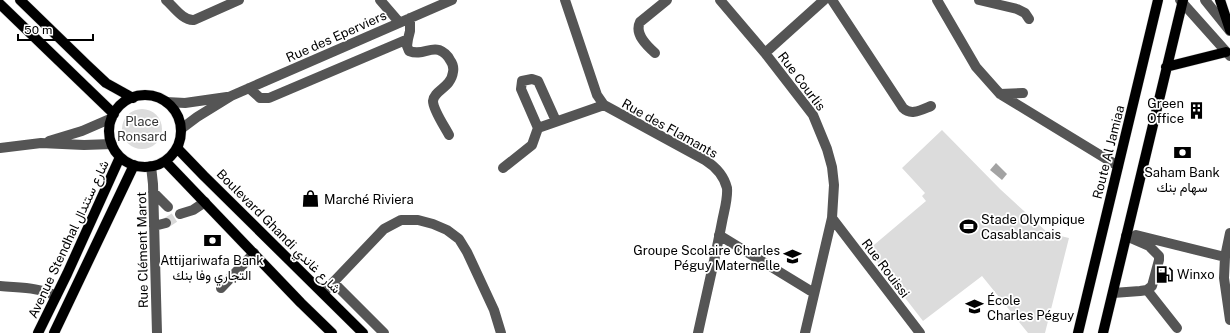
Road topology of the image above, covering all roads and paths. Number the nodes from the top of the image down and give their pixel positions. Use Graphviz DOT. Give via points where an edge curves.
graph roads {
  1 [pos="20,0"];
  2 [pos="166,0"];
  3 [pos="239,0"];
  4 [pos="380,0"];
  5 [pos="452,0"];
  6 [pos="564,0"];
  7 [pos="667,0"];
  8 [pos="720,0"];
  9 [pos="824,0"];
  10 [pos="832,0"];
  11 [pos="937,0"];
  12 [pos="979,0"];
  13 [pos="1158,0"];
  14 [pos="1205,0"];
  15 [pos="1220,0"];
  16 [pos="1182,1"];
  17 [pos="0,4"];
  18 [pos="410,18"];
  19 [pos="1029,19"];
  20 [pos="399,22"];
  21 [pos="1230,31"];
  22 [pos="408,39"];
  23 [pos="655,53"];
  24 [pos="764,53"];
  25 [pos="1228,54"];
  26 [pos="1166,67"];
  27 [pos="249,88"];
  28 [pos="1023,93"];
  29 [pos="1000,94"];
  30 [pos="231,96"];
  31 [pos="132,98"];
  32 [pos="166,102"];
  33 [pos="604,105"];
  34 [pos="931,106"];
  35 [pos="113,116"];
  36 [pos="556,121"];
  37 [pos="538,128"];
  38 [pos="181,129"];
  39 [pos="449,135"];
  40 [pos="41,143"];
  41 [pos="112,144"];
  42 [pos="0,148"];
  43 [pos="177,148"];
  44 [pos="120,157"];
  45 [pos="165,161"];
  46 [pos="134,165"];
  47 [pos="151,166"];
  48 [pos="1118,166"];
  49 [pos="503,168"];
  50 [pos="153,192"];
  51 [pos="205,202"];
  52 [pos="168,207"];
  53 [pos="180,214"];
  54 [pos="832,218"];
  55 [pos="166,223"];
  56 [pos="154,226"];
  57 [pos="1230,233"];
  58 [pos="1127,234"];
  59 [pos="720,236"];
  60 [pos="254,253"];
  61 [pos="1226,257"];
  62 [pos="334,283"];
  63 [pos="0,286"];
  64 [pos="221,288"];
  65 [pos="1147,290"];
  66 [pos="323,293"];
  67 [pos="814,293"];
  68 [pos="1113,293"];
  69 [pos="56,296"];
  70 [pos="1230,320"];
  71 [pos="1177,328"];
  72 [pos="38,333"];
  73 [pos="54,333"];
  74 [pos="156,333"];
  75 [pos="332,333"];
  76 [pos="363,333"];
  77 [pos="384,333"];
  78 [pos="501,333"];
  79 [pos="698,333"];
  80 [pos="805,333"];
  81 [pos="920,333"];
  82 [pos="1078,333"];
  83 [pos="1103,333"];
  1 -- 31 [label="main road" via="106,83"];
  2 -- 3 [label="street" via="190,20"];
  4 -- 20 [label="street"];
  5 -- 18 [label="street, Rue des Eperviers"];
  6 -- 33 [label="street, Rue des Flamants" via="600,101"];
  7 -- 23 [label="street" via="638,25 642,40"];
  8 -- 24 [label="street, Rue Courlis"];
  9 -- 24 [label="street"];
  10 -- 34 [label="street" via="906,112"];
  11 -- 29 [label="street" via="976,67"];
  12 -- 19 [label="street" via="1017,9 1025,13"];
  13 -- 48 [label="main road, Route Al Jamiaa"];
  14 -- 21 [label="street"];
  15 -- 21 [label="main road"];
  16 -- 25 [label="street"];
  16 -- 26 [label="main road"];
  17 -- 35 [label="main road"];
  18 -- 20 [label="street, Rue des Eperviers"];
  18 -- 22 [label="street"];
  20 -- 27 [label="street, Rue des Eperviers"];
  22 -- 27 [label="street" via="269,98 260,98"];
  22 -- 39 [label="street" via="409,51 418,53 439,50 453,64 451,81 433,100 434,107"];
  24 -- 54 [label="street, Rue Courlis" via="813,115 821,133 832,168"];
  25 -- 26 [label="main road"];
  26 -- 58 [label="main road"];
  27 -- 30 [label="street, Rue des Eperviers"];
  28 -- 29 [label="street"];
  29 -- 48 [label="street"];
  30 -- 32 [label="street, Rue des Eperviers" via="185,103"];
  30 -- 38 [label="street, Rue des Eperviers"];
  31 -- 32 [label="main road" via="147,96"];
  31 -- 35 [label="main road" via="120,106"];
  32 -- 38 [label="main road" via="176,113"];
  33 -- 36 [label="street"];
  33 -- 59 [label="street, Rue des Flamants" via="706,160 718,170 724,179 727,195"];
  35 -- 40 [label="street" via="82,131"];
  35 -- 41 [label="main road" via="110,129"];
  36 -- 37 [label="street"];
  36 -- 37 [label="street" via="538,81 522,81 521,89"];
  37 -- 49 [label="street" via="532,145"];
  38 -- 43 [label="main road"];
  40 -- 41 [label="street"];
  40 -- 42 [label="street"];
  41 -- 44 [label="main road"];
  43 -- 45 [label="main road"];
  43 -- 66 [label="main road, Boulevard Ghandi شارع غاندي"];
  44 -- 46 [label="main road"];
  44 -- 69 [label="main road, Avenue Stendhal شارع ستندال"];
  45 -- 47 [label="main road"];
  45 -- 51 [label="main road"];
  46 -- 47 [label="main road"];
  46 -- 73 [label="main road, Avenue Stendhal شارع ستندال"];
  47 -- 50 [label="street, Rue Clément Marot"];
  48 -- 82 [label="main road, Route Al Jamiaa"];
  50 -- 52 [label="street"];
  50 -- 56 [label="street, Rue Clément Marot"];
  51 -- 53 [label="street" via="193,210"];
  51 -- 60 [label="main road"];
  54 -- 67 [label="street, Rue Courlis"];
  54 -- 81 [label="street, Rue Rouissi"];
  55 -- 56 [label="street"];
  56 -- 74 [label="street, Rue Clément Marot"];
  57 -- 61 [label="street"];
  58 -- 61 [label="street"];
  58 -- 65 [label="street" via="1149,246 1159,256 1153,284"];
  58 -- 68 [label="main road"];
  59 -- 67 [label="street"];
  59 -- 79 [label="street, Rue des Flamants"];
  60 -- 64 [label="street"];
  60 -- 75 [label="main road"];
  61 -- 70 [label="street" via="1224,278"];
  62 -- 66 [label="street"];
  62 -- 77 [label="street"];
  62 -- 78 [label="street" via="384,229 401,220 418,220 433,224 459,239 494,310"];
  63 -- 69 [label="street" via="39,289"];
  65 -- 68 [label="street"];
  65 -- 71 [label="street"];
  66 -- 76 [label="main road, Boulevard Ghandi شارع غاندي"];
  67 -- 80 [label="street, Rue Courlis"];
  68 -- 83 [label="main road"];
  69 -- 72 [label="main road, Avenue Stendhal شارع ستندال"];
}
